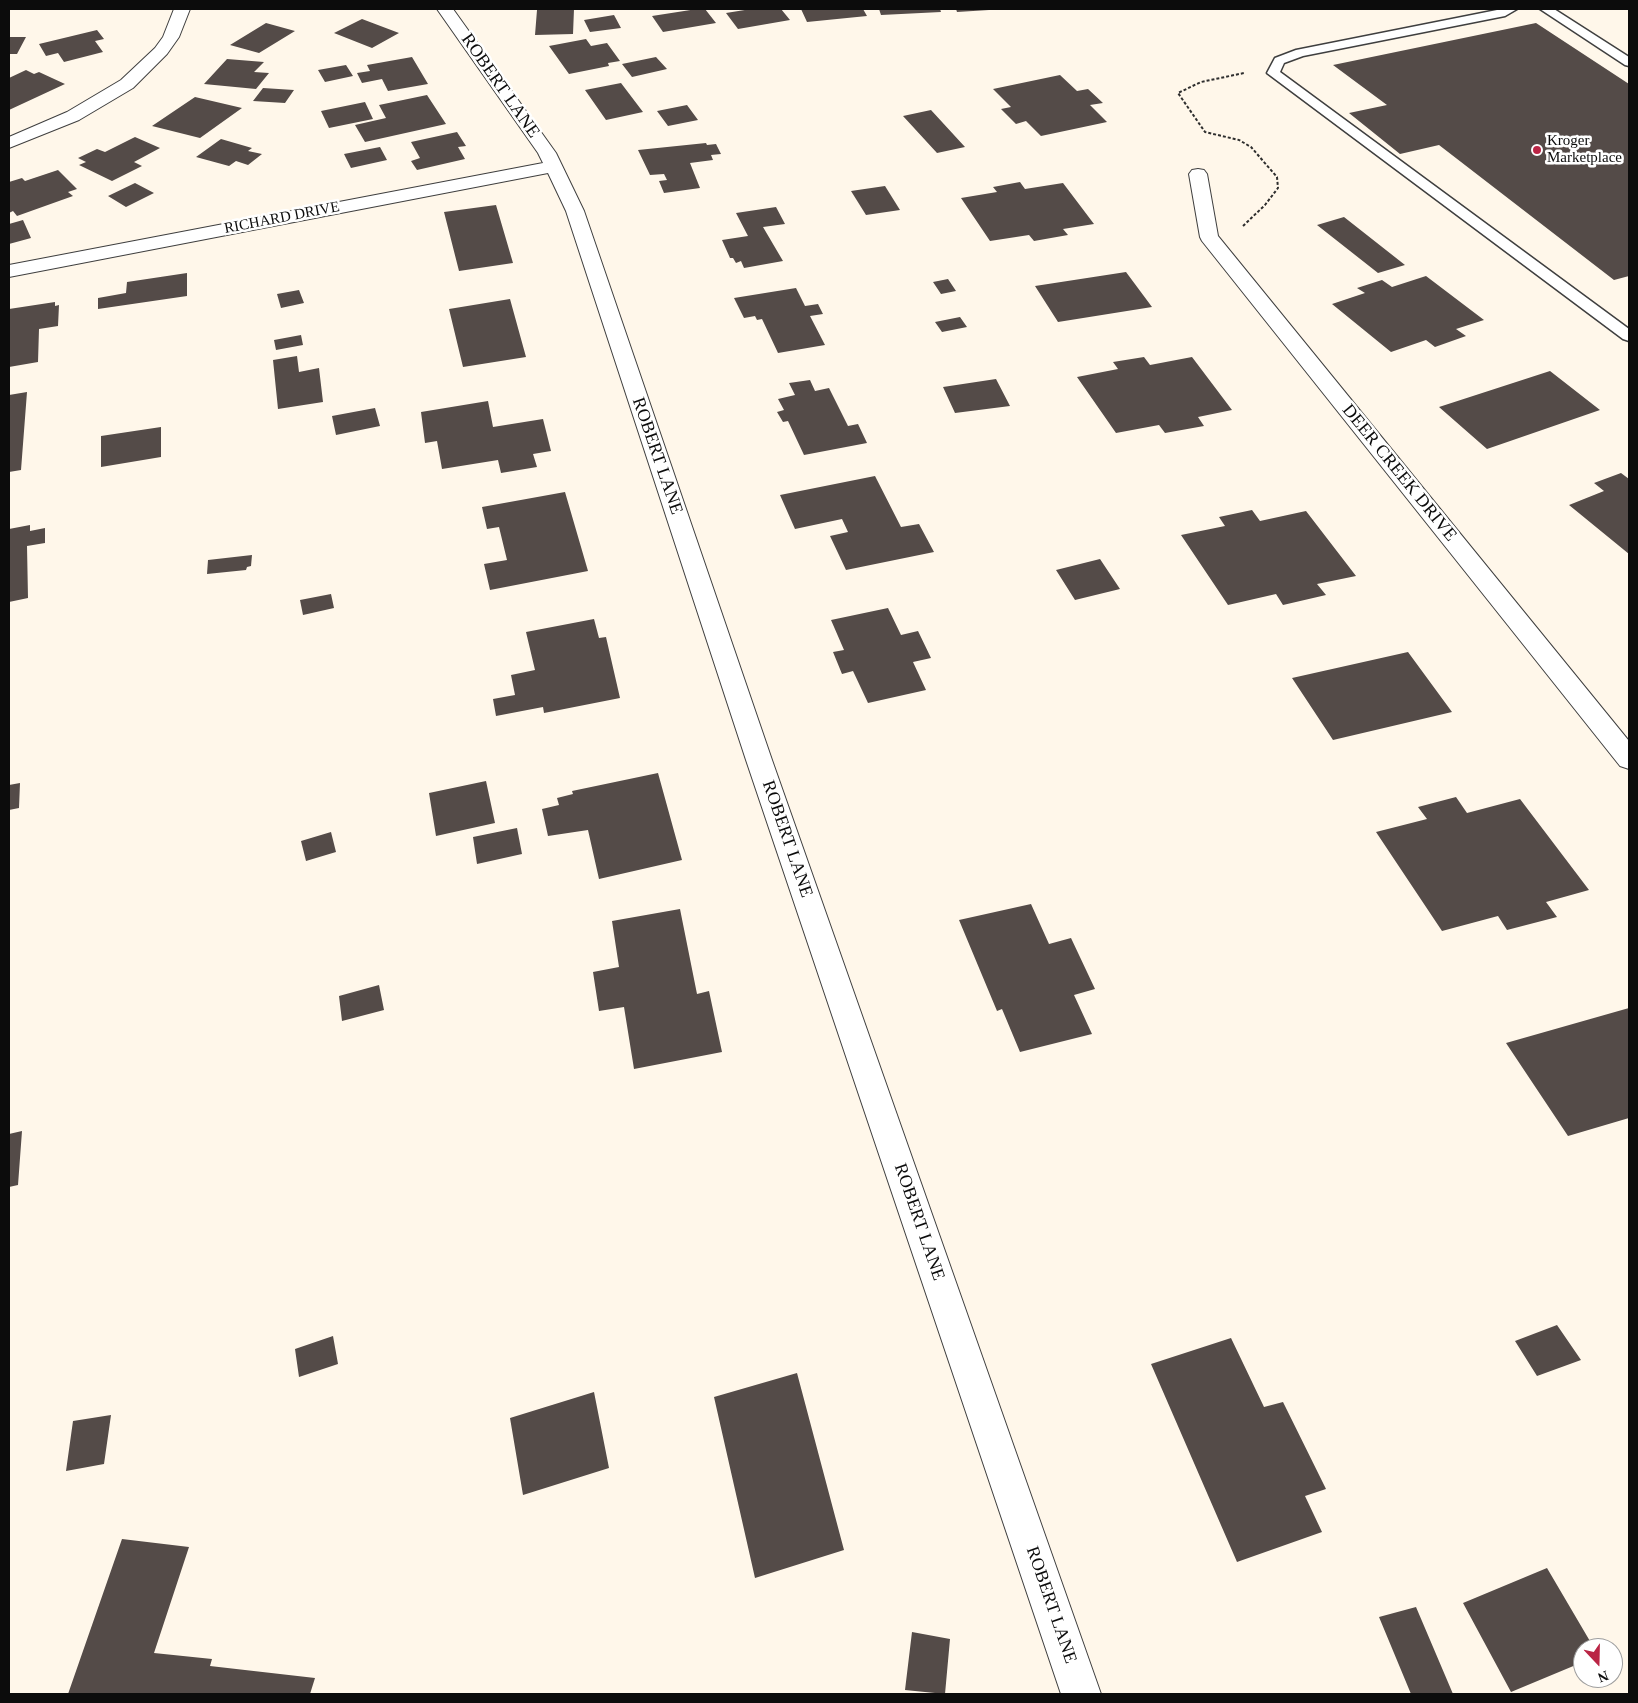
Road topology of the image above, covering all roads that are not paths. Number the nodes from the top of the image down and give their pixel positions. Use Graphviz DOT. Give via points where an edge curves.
graph roads {
  1 [pos="182,9"];
  2 [pos="445,9"];
  3 [pos="1511,9"];
  4 [pos="1546,9"];
  5 [pos="1629,62"];
  6 [pos="9,143"];
  7 [pos="550,159"];
  8 [pos="1198,174"];
  9 [pos="9,271"];
  10 [pos="1629,336"];
  11 [pos="1629,759"];
  12 [pos="1082,1694"];
  1 -- 6 [label="street" via="171,37 161,51 127,84 74,116"];
  2 -- 7 [label="street, ROBERT LANE"];
  3 -- 10 [label="lane" via="1300,53 1279,61 1274,73"];
  4 -- 5 [label="lane"];
  7 -- 9 [label="street, RICHARD DRIVE"];
  7 -- 12 [label="street, ROBERT LANE" via="575,211 759,760"];
  8 -- 11 [label="street, DEER CREEK DRIVE" via="1209,237"];
}
